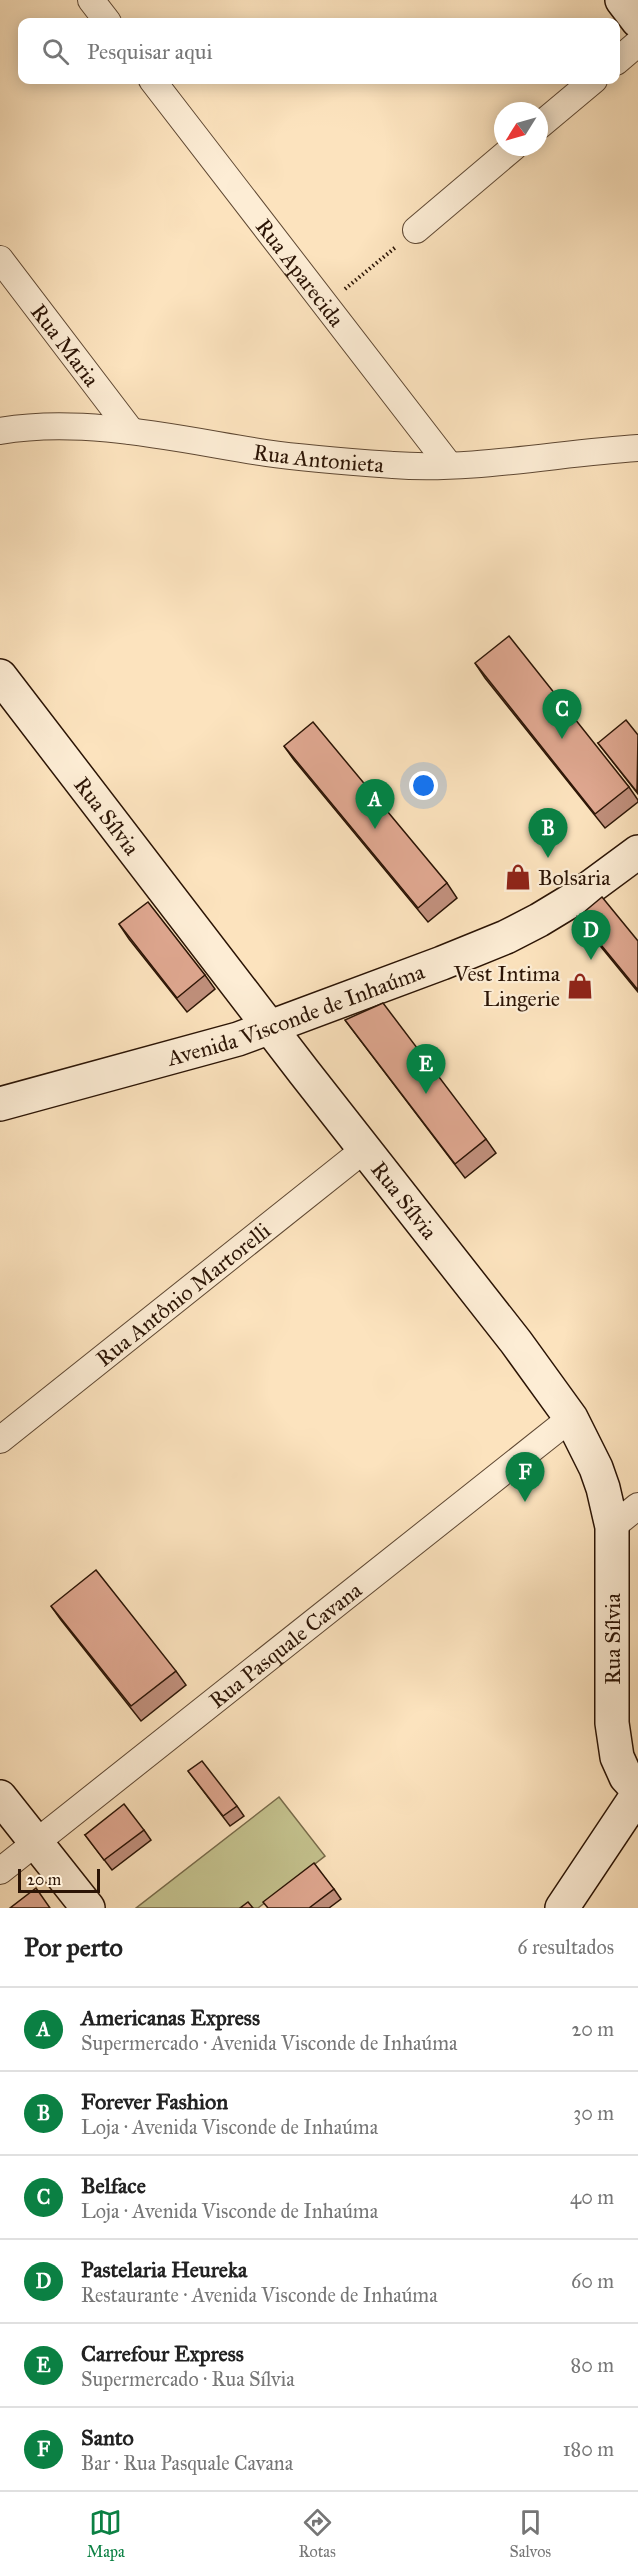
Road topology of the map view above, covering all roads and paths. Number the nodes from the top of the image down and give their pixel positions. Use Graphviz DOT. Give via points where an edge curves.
graph roads {
  1 [pos="91,0"];
  2 [pos="622,0"];
  3 [pos="105,18"];
  4 [pos="638,21"];
  5 [pos="638,43"];
  6 [pos="620,58"];
  7 [pos="155,84"];
  8 [pos="589,84"];
  9 [pos="548,118"];
  10 [pos="503,156"];
  11 [pos="416,230"];
  12 [pos="0,259"];
  13 [pos="338,295"];
  14 [pos="0,431"];
  15 [pos="131,431"];
  16 [pos="638,448"];
  17 [pos="449,465"];
  18 [pos="0,676"];
  19 [pos="638,852"];
  20 [pos="271,1028"];
  21 [pos="0,1104"];
  22 [pos="364,1149"];
  23 [pos="571,1418"];
  24 [pos="0,1440"];
  25 [pos="638,1506"];
  26 [pos="612,1527"];
  27 [pos="638,1792"];
  28 [pos="0,1797"];
  29 [pos="36,1843"];
  30 [pos="0,1871"];
  31 [pos="88,1908"];
  32 [pos="562,1908"];
  1 -- 3 [label="street"];
  2 -- 4 [label="main road"];
  5 -- 6 [label="street"];
  7 -- 17 [label="street, Rua Aparecida"];
  8 -- 9 [label="street"];
  10 -- 11 [label="street"];
  11 -- 13 [label="path"];
  12 -- 15 [label="street, Rua Maria"];
  14 -- 15 [label="street, Rua Antonieta" via="52,427"];
  15 -- 17 [label="street, Rua Antonieta" via="270,453 396,465"];
  16 -- 17 [label="street, Rua Antonieta"];
  18 -- 20 [label="main road, Rua Sílvia"];
  19 -- 20 [label="main road, Avenida Visconde de Inhaúma" via="577,897 506,937"];
  20 -- 21 [label="main road, Avenida Visconde de Inhaúma"];
  20 -- 22 [label="main road, Rua Sílvia"];
  22 -- 23 [label="main road, Rua Sílvia"];
  22 -- 24 [label="street, Rua Antônio Martorelli"];
  23 -- 26 [label="main road, Rua Sílvia" via="600,1478"];
  23 -- 29 [label="street, Rua Pasquale Cavana"];
  25 -- 26 [label="street"];
  26 -- 27 [label="main road, Rua Sílvia" via="612,1723 616,1757"];
  27 -- 32 [label="main road"];
  28 -- 29 [label="main road"];
  29 -- 30 [label="street, Rua Pasquale Cavana"];
  29 -- 31 [label="main road"];
}
